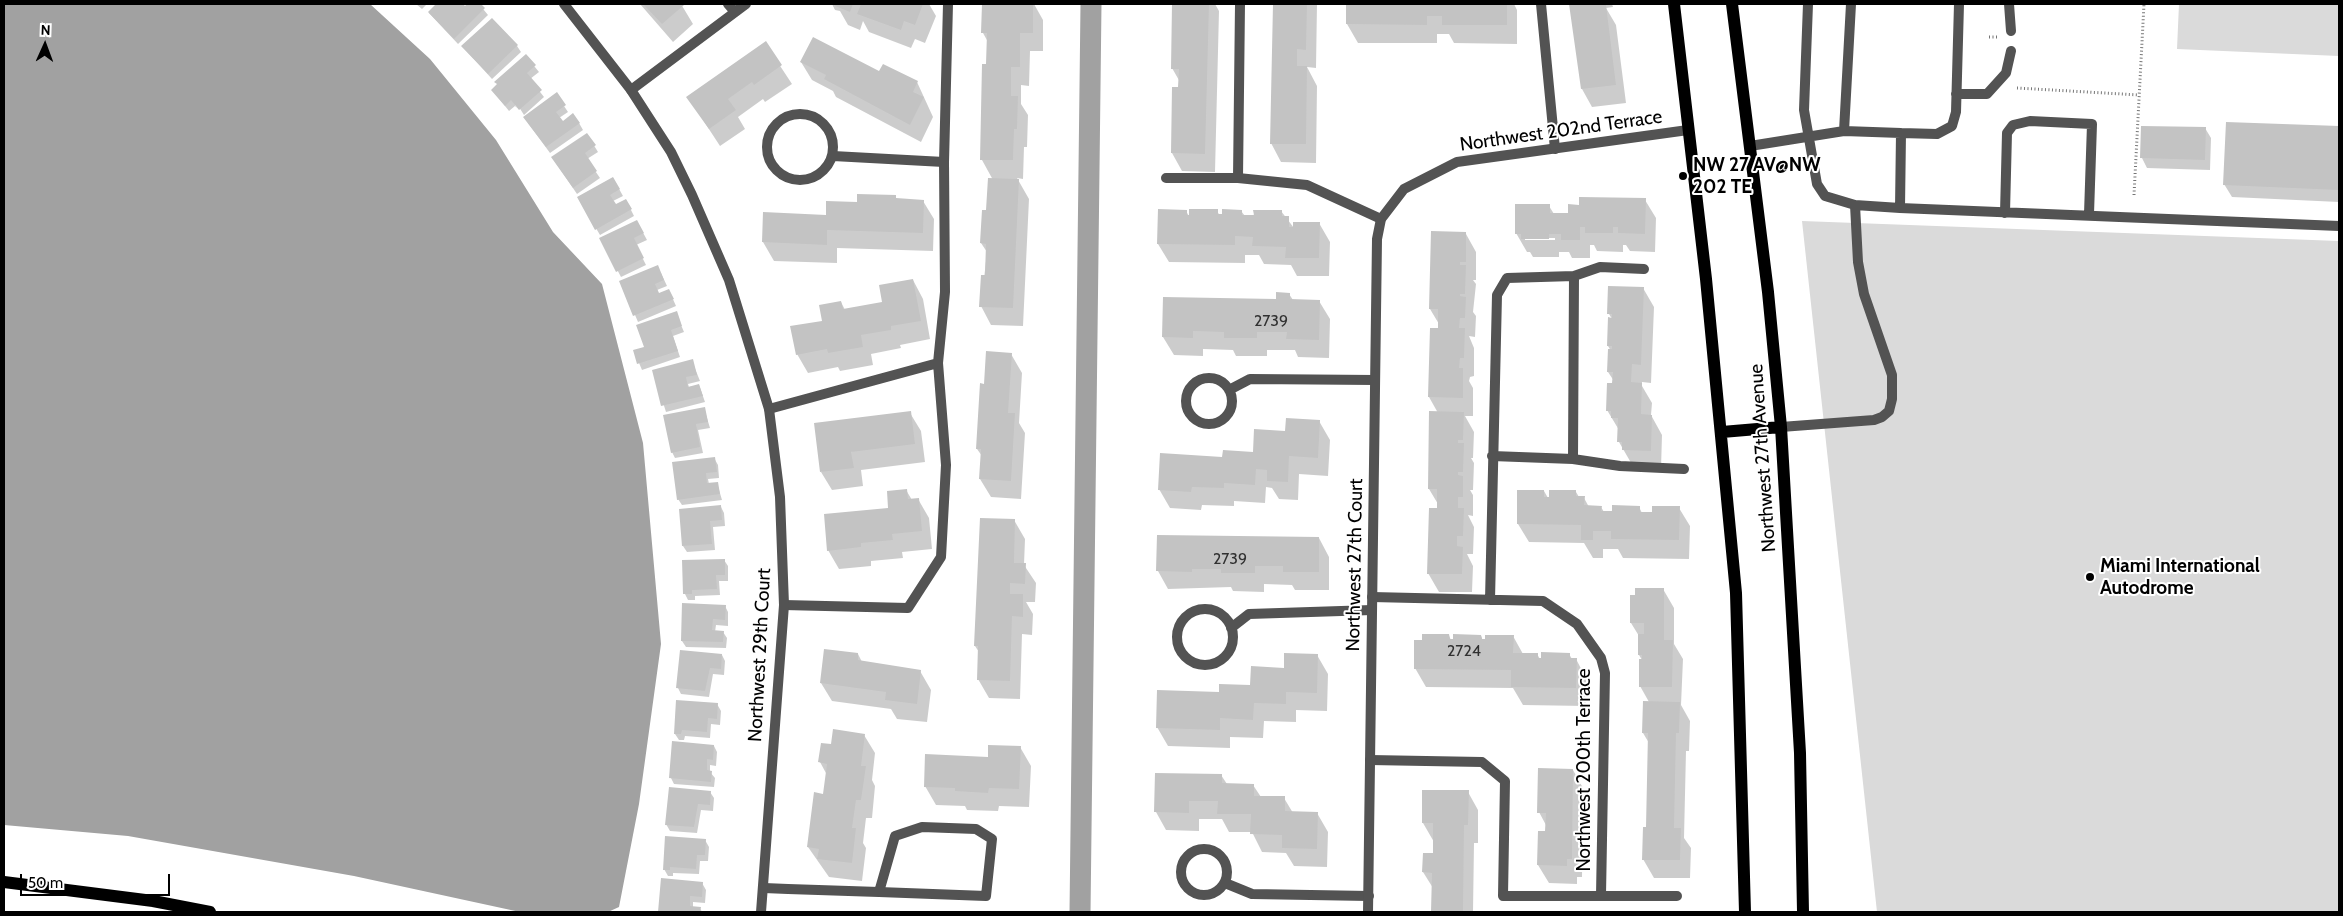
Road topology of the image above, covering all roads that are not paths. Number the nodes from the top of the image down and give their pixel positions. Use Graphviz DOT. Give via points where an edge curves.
graph roads {
  1 [pos="564,4"];
  2 [pos="728,4"];
  3 [pos="746,4"];
  4 [pos="948,4"];
  5 [pos="1240,4"];
  6 [pos="1541,4"];
  7 [pos="1674,4"];
  8 [pos="1732,4"];
  9 [pos="1808,4"];
  10 [pos="1851,4"];
  11 [pos="1959,4"];
  12 [pos="2009,4"];
  13 [pos="735,12"];
  14 [pos="2011,31"];
  15 [pos="2010,51"];
  16 [pos="631,90"];
  17 [pos="1956,94"];
  18 [pos="1688,130"];
  19 [pos="1844,131"];
  20 [pos="1901,133"];
  21 [pos="1808,137"];
  22 [pos="1750,146"];
  23 [pos="1555,148"];
  24 [pos="833,156"];
  25 [pos="944,162"];
  26 [pos="1166,178"];
  27 [pos="1238,178"];
  28 [pos="1855,205"];
  29 [pos="1900,208"];
  30 [pos="2005,213"];
  31 [pos="2089,214"];
  32 [pos="1382,219"];
  33 [pos="2339,226"];
  34 [pos="1644,269"];
  35 [pos="1574,276"];
  36 [pos="938,363"];
  37 [pos="1375,380"];
  38 [pos="1229,390"];
  39 [pos="769,409"];
  40 [pos="1781,427"];
  41 [pos="1722,432"];
  42 [pos="1492,456"];
  43 [pos="1573,459"];
  44 [pos="1684,469"];
  45 [pos="1372,597"];
  46 [pos="1490,600"];
  47 [pos="784,605"];
  48 [pos="1372,610"];
  49 [pos="1231,628"];
  50 [pos="1370,760"];
  51 [pos="4,882"];
  52 [pos="1225,883"];
  53 [pos="764,888"];
  54 [pos="880,892"];
  55 [pos="1601,895"];
  56 [pos="1369,896"];
  57 [pos="1677,896"];
  58 [pos="210,912"];
  59 [pos="761,912"];
  60 [pos="1368,912"];
  61 [pos="1745,912"];
  62 [pos="1803,912"];
  1 -- 16 [label="street, Northwest 29th Court"];
  2 -- 13 [label="street"];
  3 -- 13 [label="street"];
  4 -- 25 [label="street"];
  5 -- 27 [label="street"];
  6 -- 23 [label="street"];
  7 -- 18 [label="main road, Northwest 27th Avenue"];
  8 -- 22 [label="main road, Northwest 27th Avenue"];
  9 -- 21 [label="street" via="1804,110"];
  10 -- 19 [label="street"];
  11 -- 17 [label="street"];
  12 -- 14 [label="street"];
  13 -- 16 [label="street"];
  15 -- 17 [label="street" via="2006,73 1987,94"];
  16 -- 39 [label="street, Northwest 29th Court" via="671,152 729,280"];
  17 -- 20 [label="street" via="1952,126 1937,134"];
  18 -- 23 [label="street, Northwest 202nd Terrace"];
  18 -- 41 [label="main road, Northwest 27th Avenue"];
  19 -- 20 [label="street"];
  19 -- 21 [label="street"];
  20 -- 29 [label="street"];
  21 -- 22 [label="street"];
  21 -- 28 [label="street" via="1817,184 1825,196"];
  22 -- 40 [label="main road, Northwest 27th Avenue"];
  23 -- 32 [label="street, Northwest 202nd Terrace" via="1457,162 1404,189"];
  24 -- 24 [label="street" via="833,142 828,129 818,119 805,114 779,122 770,133 767,146 769,160 789,179 802,181 816,177"];
  24 -- 25 [label="street"];
  25 -- 36 [label="street" via="945,292"];
  26 -- 27 [label="street"];
  27 -- 32 [label="street" via="1307,185"];
  28 -- 29 [label="street"];
  28 -- 40 [label="street" via="1858,262 1864,294 1892,375 1889,410 1874,420"];
  29 -- 30 [label="street"];
  30 -- 31 [label="street"];
  30 -- 31 [label="street" via="2007,133 2013,125 2030,121 2092,124"];
  31 -- 33 [label="street"];
  32 -- 37 [label="street, Northwest 27th Court" via="1376,239"];
  34 -- 35 [label="street" via="1600,268"];
  35 -- 42 [label="street" via="1507,278 1497,295"];
  35 -- 43 [label="street"];
  36 -- 39 [label="street"];
  36 -- 47 [label="street" via="946,466 941,557 908,608"];
  37 -- 38 [label="street" via="1250,379"];
  37 -- 45 [label="street, Northwest 27th Court"];
  38 -- 38 [label="street" via="1229,411 1219,421 1205,424 1188,412 1189,389 1201,379 1217,380"];
  39 -- 47 [label="street, Northwest 29th Court" via="780,498"];
  40 -- 41 [label="main road"];
  40 -- 62 [label="main road, Northwest 27th Avenue" via="1800,753"];
  41 -- 61 [label="main road, Northwest 27th Avenue" via="1736,593"];
  42 -- 43 [label="street"];
  42 -- 46 [label="street"];
  43 -- 44 [label="street" via="1620,466"];
  45 -- 46 [label="street, Northwest 200th Terrace"];
  45 -- 48 [label="street, Northwest 27th Court"];
  46 -- 55 [label="street, Northwest 200th Terrace" via="1543,601 1576,624 1601,658 1604,673"];
  47 -- 53 [label="street, Northwest 29th Court"];
  48 -- 49 [label="street" via="1249,614"];
  48 -- 50 [label="street, Northwest 27th Court"];
  49 -- 49 [label="street" via="1220,614 1212,610 1195,611 1181,622 1177,630 1179,648 1192,661 1210,664 1226,655 1231,646"];
  50 -- 55 [label="street" via="1482,762 1505,782 1503,896"];
  50 -- 56 [label="street, Northwest 27th Court"];
  51 -- 58 [label="main road" via="153,901"];
  52 -- 52 [label="street" via="1209,896 1189,891 1180,872 1183,862 1199,849 1210,849 1226,862 1228,873"];
  52 -- 56 [label="street" via="1252,894"];
  53 -- 54 [label="street"];
  53 -- 59 [label="street, Northwest 29th Court"];
  54 -- 54 [label="street" via="986,896 992,840 976,829 958,828 922,827 895,836"];
  55 -- 57 [label="street"];
  56 -- 60 [label="street, Northwest 27th Court"];
}
